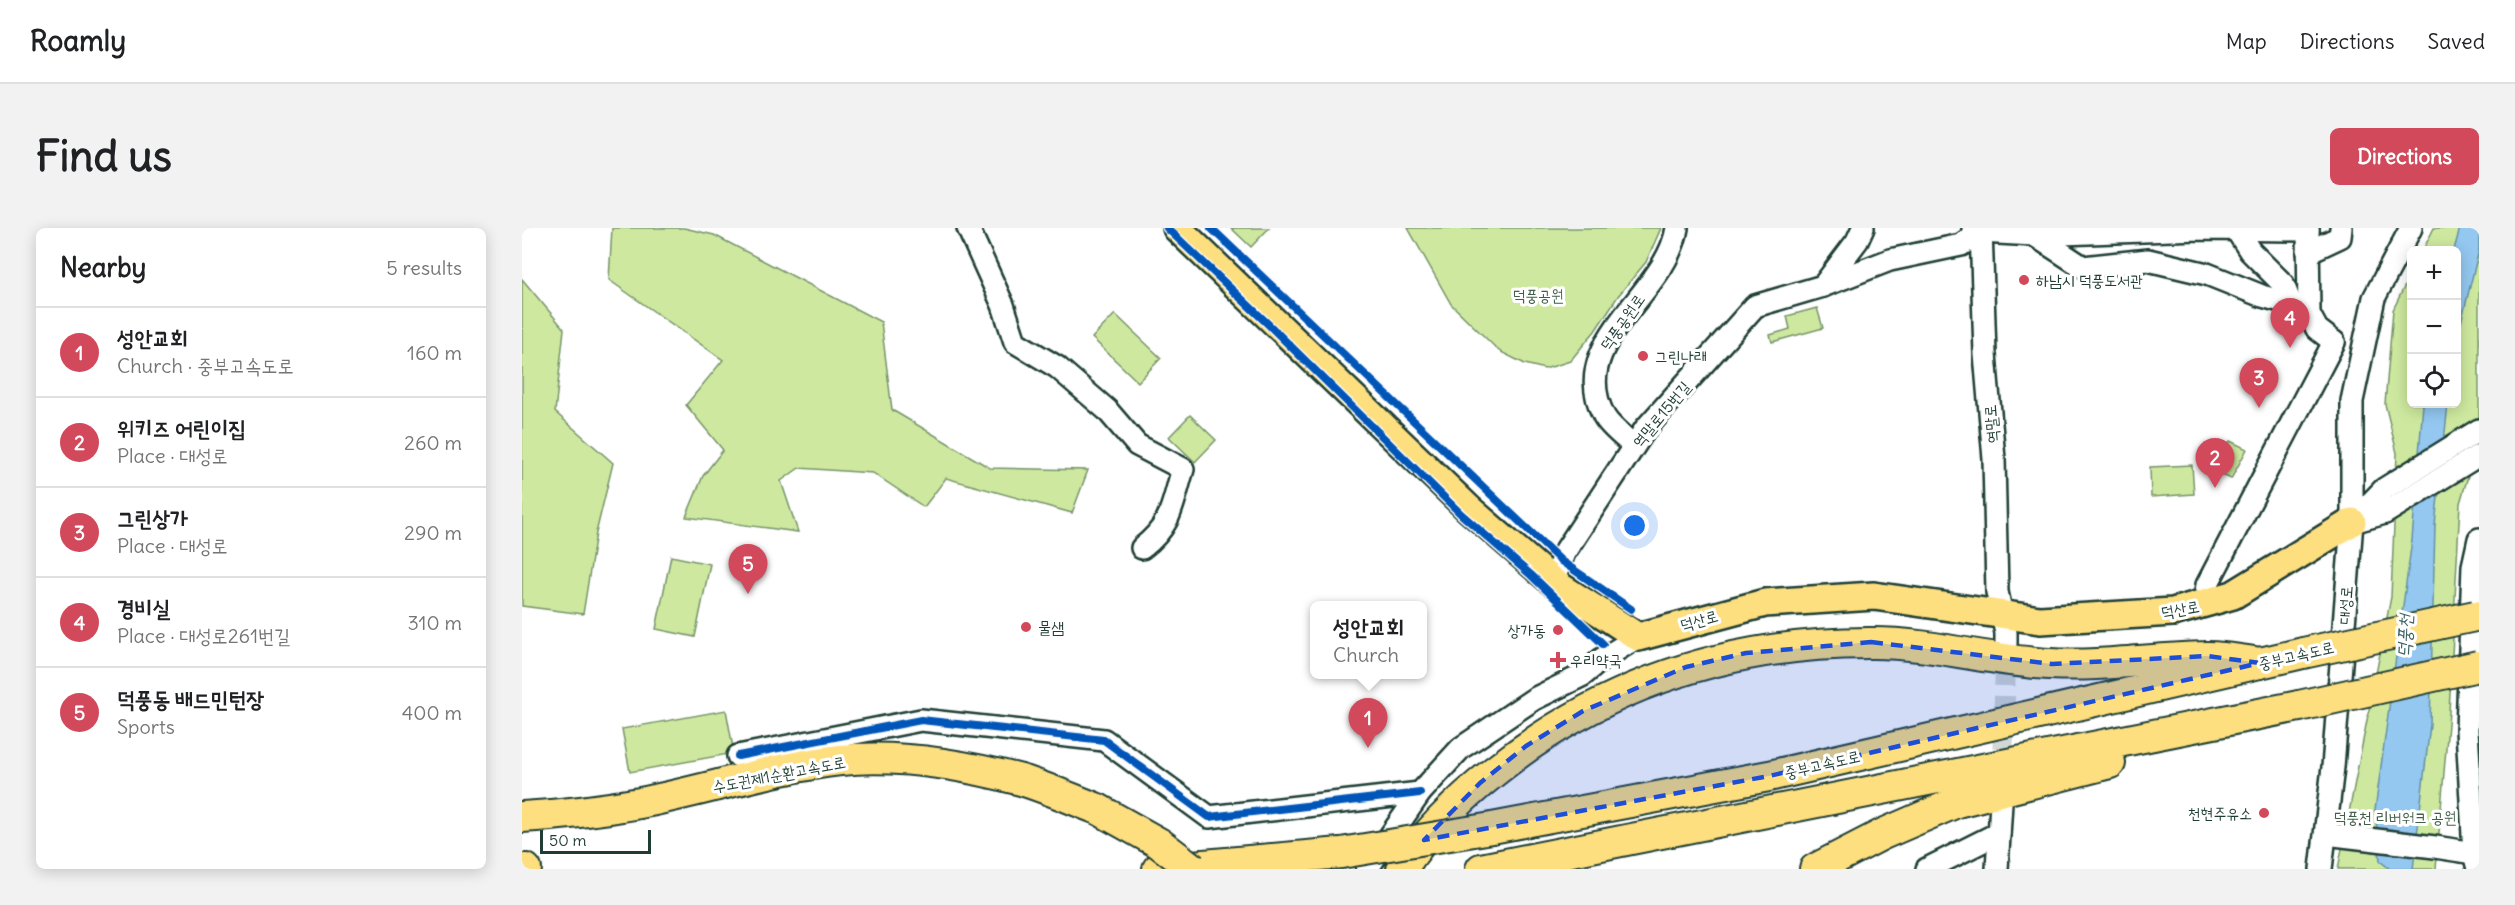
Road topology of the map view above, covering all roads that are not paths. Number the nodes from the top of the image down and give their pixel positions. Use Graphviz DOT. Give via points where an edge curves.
graph roads {
  1 [pos="968,228"];
  2 [pos="1177,228"];
  3 [pos="1677,228"];
  4 [pos="1863,228"];
  5 [pos="2342,228"];
  6 [pos="2410,228"];
  7 [pos="1978,229"];
  8 [pos="2208,229"];
  9 [pos="2236,229"];
  10 [pos="2308,229"];
  11 [pos="2034,235"];
  12 [pos="2308,252"];
  13 [pos="1823,286"];
  14 [pos="2300,309"];
  15 [pos="2334,342"];
  16 [pos="2364,342"];
  17 [pos="2479,430"];
  18 [pos="1634,445"];
  19 [pos="2479,454"];
  20 [pos="2352,522"];
  21 [pos="2479,539"];
  22 [pos="1142,548"];
  23 [pos="1553,582"];
  24 [pos="2204,605"];
  25 [pos="2002,615"];
  26 [pos="2477,616"];
  27 [pos="1638,637"];
  28 [pos="2006,644"];
  29 [pos="2260,663"];
  30 [pos="2478,666"];
  31 [pos="2210,724"];
  32 [pos="2473,729"];
  33 [pos="738,756"];
  34 [pos="1420,793"];
  35 [pos="2001,803"];
  36 [pos="522,817"];
  37 [pos="1999,833"];
  38 [pos="2326,834"];
  39 [pos="2444,855"];
  40 [pos="2476,861"];
  41 [pos="1158,869"];
  42 [pos="1193,869"];
  43 [pos="1366,869"];
  44 [pos="1402,869"];
  45 [pos="1481,869"];
  46 [pos="1815,869"];
  47 [pos="1927,869"];
  48 [pos="1997,869"];
  49 [pos="2321,869"];
  1 -- 22 [label="street" via="1003,305 1015,342 1057,367 1107,410 1137,445 1183,469 1169,519 1159,535"];
  2 -- 23 [label="main road" via="1469,508"];
  3 -- 18 [label="street, 덕풍공원로" via="1660,271 1599,355 1595,379 1605,418"];
  4 -- 13 [label="street"];
  5 -- 12 [label="street" via="2340,237"];
  6 -- 16 [label="street, 대성로" via="2374,298"];
  7 -- 11 [label="street"];
  7 -- 13 [label="street, 역말로15번길" via="1961,245 1890,260"];
  7 -- 25 [label="street, 역말로" via="1994,459 1997,592"];
  8 -- 9 [label="street"];
  8 -- 11 [label="street"];
  9 -- 10 [label="street"];
  9 -- 14 [label="street"];
  10 -- 12 [label="street"];
  11 -- 14 [label="street" via="2083,267 2148,260 2207,274"];
  12 -- 14 [label="street"];
  13 -- 18 [label="street, 역말로15번길" via="1755,306"];
  14 -- 15 [label="street"];
  15 -- 16 [label="street"];
  15 -- 24 [label="street" via="2207,585"];
  16 -- 20 [label="street, 대성로" via="2352,401"];
  17 -- 20 [label="street" via="2391,484"];
  18 -- 23 [label="street, 역말로15번길" via="1564,553"];
  19 -- 20 [label="street" via="2385,513"];
  20 -- 24 [label="main road, 덕산로" via="2233,596"];
  20 -- 38 [label="street, 대성로"];
  21 -- 32 [label="street" via="2473,566"];
  23 -- 27 [label="main road"];
  24 -- 25 [label="main road, 덕산로" via="2173,612 2040,621"];
  25 -- 27 [label="main road, 덕산로" via="1864,596 1765,603"];
  25 -- 28 [label="street, 역말로"];
  26 -- 29 [label="highway, 중부고속도로, bridge"];
  27 -- 34 [label="street" via="1461,748"];
  29 -- 41 [label="highway, 중부고속도로, bridge" via="1769,776 1492,828 1341,853"];
  29 -- 44 [label="highway" via="2207,656 2052,664 1871,642 1806,644 1746,652 1635,687 1583,711 1526,746 1445,814"];
  30 -- 31 [label="highway, bridge"];
  31 -- 45 [label="highway"];
  31 -- 46 [label="highway" via="2111,763 1957,802 1882,834"];
  32 -- 40 [label="street"];
  33 -- 34 [label="street" via="921,720 1104,740 1209,818"];
  34 -- 43 [label="street"];
  35 -- 37 [label="street"];
  36 -- 42 [label="highway, 수도권제1순환고속도로, bridge" via="640,803 771,773 851,760 952,764 1022,781 1098,809 1159,843"];
  37 -- 47 [label="street"];
  37 -- 48 [label="street"];
  38 -- 39 [label="street" via="2373,839"];
  38 -- 49 [label="street, 대성로"];
  39 -- 40 [label="street"];
}
